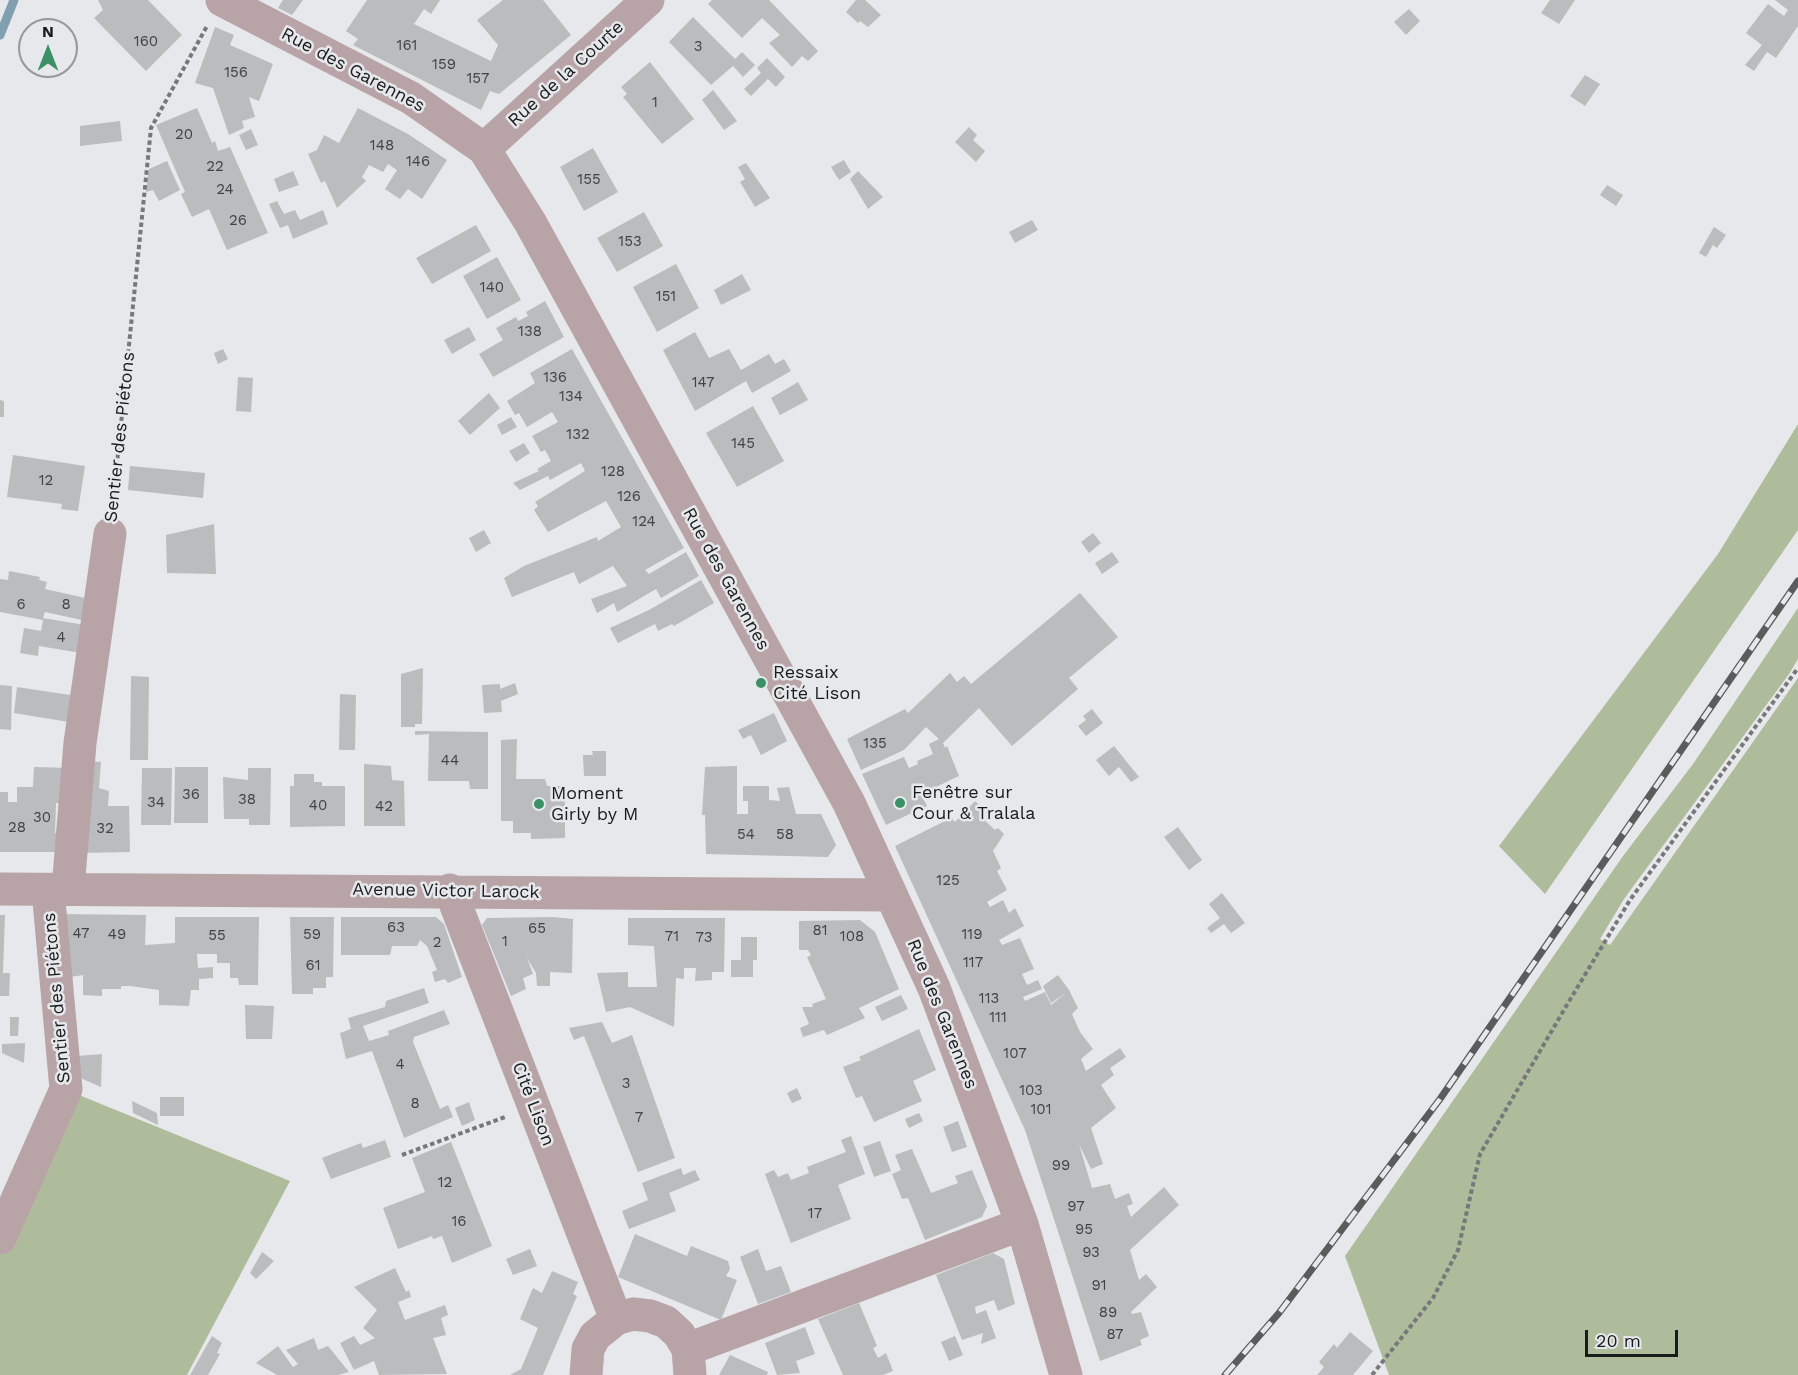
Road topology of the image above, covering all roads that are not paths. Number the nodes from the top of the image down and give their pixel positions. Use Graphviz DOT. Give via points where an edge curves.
graph roads {
  1 [pos="648,0"];
  2 [pos="216,10"];
  3 [pos="484,149"];
  4 [pos="110,534"];
  5 [pos="0,888"];
  6 [pos="58,889"];
  7 [pos="450,890"];
  8 [pos="891,895"];
  9 [pos="1022,1224"];
  10 [pos="0,1238"];
  11 [pos="616,1319"];
  12 [pos="689,1362"];
  13 [pos="586,1375"];
  14 [pos="1066,1375"];
  1 -- 3 [label="street, Rue de la Courte"];
  2 -- 3 [label="street, Rue des Garennes" via="411,98"];
  3 -- 8 [label="street, Rue des Garennes" via="530,222 849,803"];
  4 -- 6 [label="street, Sentier des Piétons"];
  5 -- 6 [label="street, Avenue Victor Larock"];
  6 -- 7 [label="street, Avenue Victor Larock"];
  6 -- 10 [label="street, Sentier des Piétons" via="66,1089"];
  7 -- 8 [label="street, Avenue Victor Larock"];
  7 -- 11 [label="street, Cité Lison"];
  8 -- 9 [label="street, Rue des Garennes" via="934,988"];
  9 -- 12 [label="street"];
  9 -- 14 [label="street, Rue des Garennes"];
  11 -- 12 [label="street" via="633,1314 658,1319 679,1334"];
  11 -- 13 [label="street" via="595,1336 588,1348"];
}
